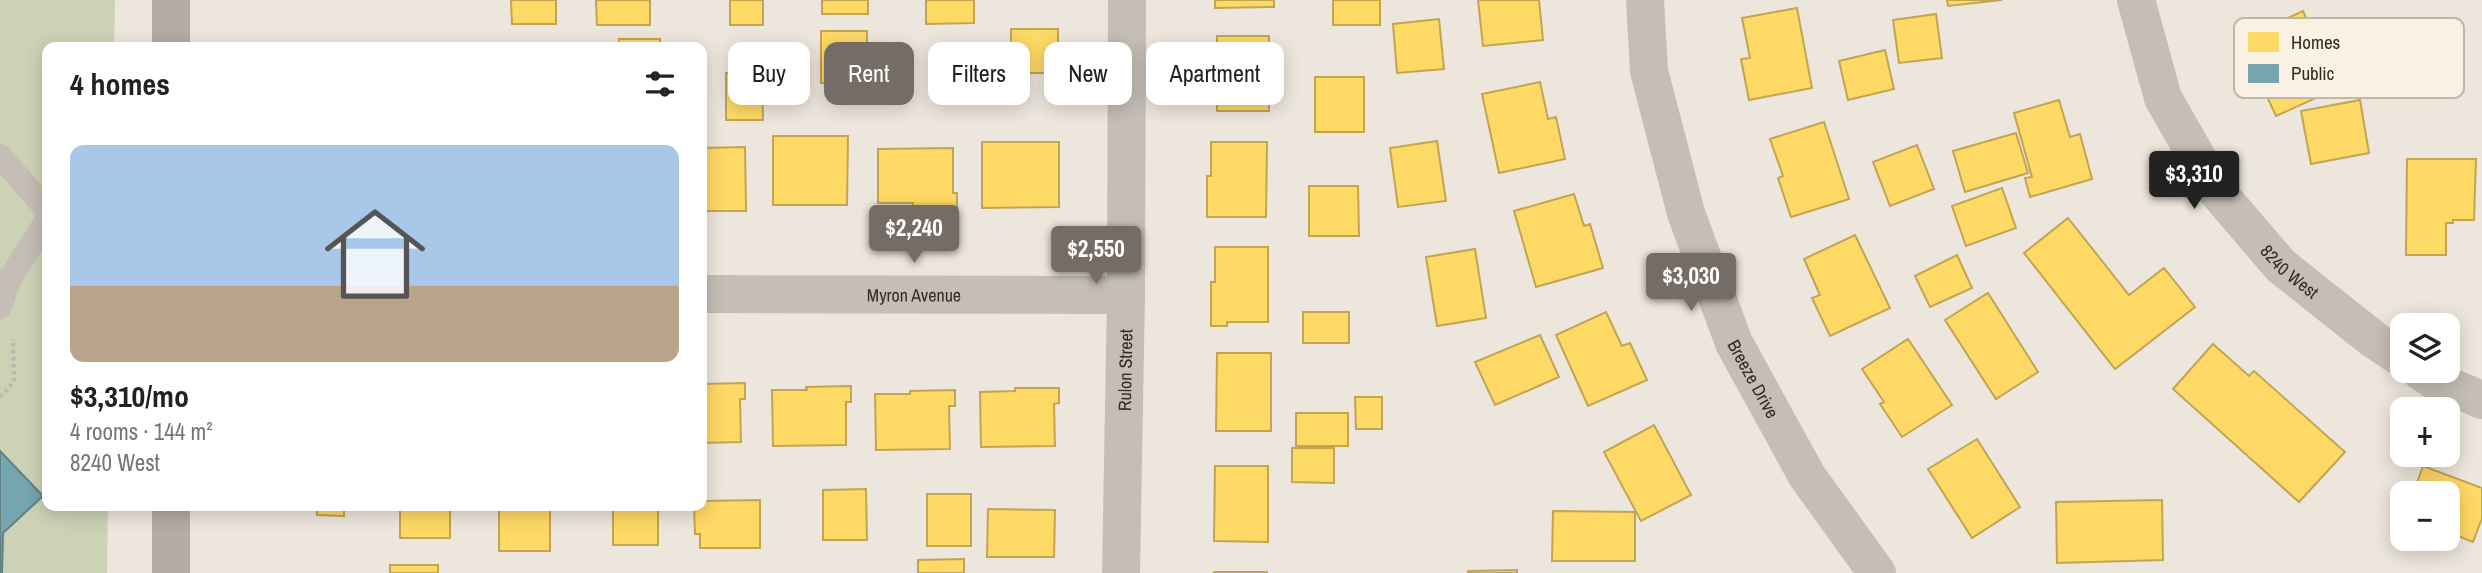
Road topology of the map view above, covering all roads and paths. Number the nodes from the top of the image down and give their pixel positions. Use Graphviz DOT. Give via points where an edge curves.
graph roads {
  1 [pos="171,0"];
  2 [pos="1127,0"];
  3 [pos="1644,0"];
  4 [pos="2136,0"];
  5 [pos="171,42"];
  6 [pos="0,156"];
  7 [pos="42,204"];
  8 [pos="42,227"];
  9 [pos="4,280"];
  10 [pos="707,294"];
  11 [pos="1126,295"];
  12 [pos="0,307"];
  13 [pos="13,339"];
  14 [pos="2388,349"];
  15 [pos="2442,383"];
  16 [pos="0,397"];
  17 [pos="2482,400"];
  18 [pos="171,511"];
  19 [pos="171,573"];
  20 [pos="1121,573"];
  21 [pos="1877,573"];
  1 -- 5 [label="main road"];
  2 -- 11 [label="street, Rulon Street"];
  3 -- 21 [label="street, Breeze Drive" via="1649,71 1686,214 1734,343 1807,476"];
  4 -- 14 [label="street, 8240 West" via="2163,98 2215,189 2281,266"];
  6 -- 7 [label="lane"];
  8 -- 9 [label="lane"];
  9 -- 12 [label="lane"];
  10 -- 11 [label="street, Myron Avenue"];
  11 -- 20 [label="street, Rulon Street"];
  13 -- 16 [label="path" via="14,382"];
  15 -- 17 [label="street"];
  18 -- 19 [label="main road"];
}
